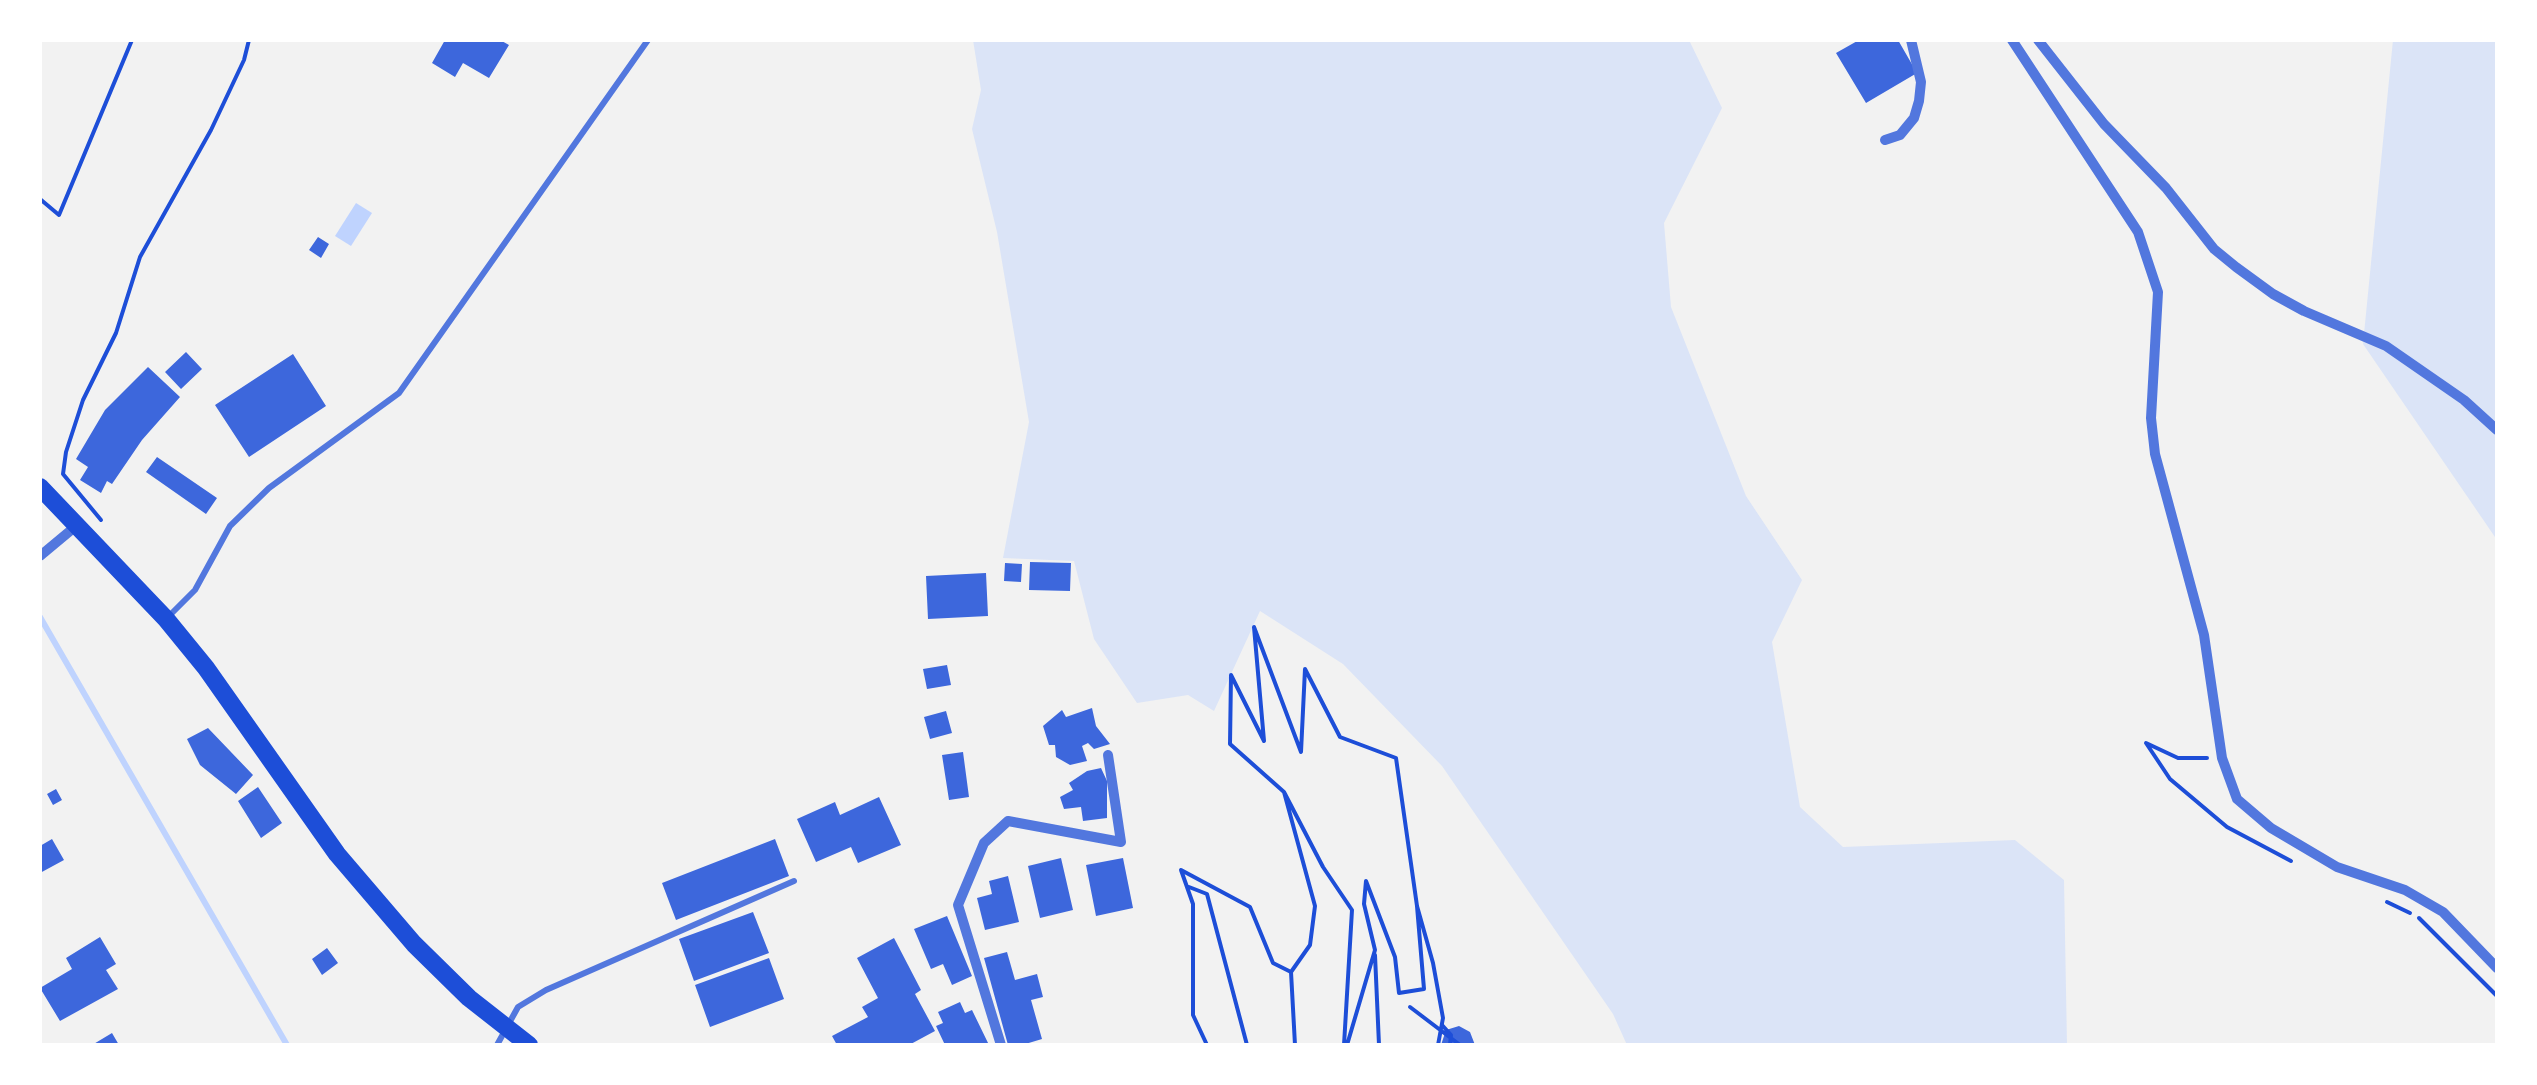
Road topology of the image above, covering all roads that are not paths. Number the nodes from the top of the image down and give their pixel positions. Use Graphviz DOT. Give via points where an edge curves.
graph roads {
  1 [pos="648,40"];
  2 [pos="1911,40"];
  3 [pos="2012,40"];
  4 [pos="2038,40"];
  5 [pos="1886,140"];
  6 [pos="2497,430"];
  7 [pos="40,487"];
  8 [pos="76,526"];
  9 [pos="40,556"];
  10 [pos="166,619"];
  11 [pos="1108,754"];
  12 [pos="794,881"];
  13 [pos="2497,968"];
  14 [pos="502,1037"];
  15 [pos="529,1045"];
  16 [pos="1001,1045"];
  1 -- 10 [label="lane" via="398,393 269,488 230,526 195,590"];
  2 -- 5 [label="street" via="1919,101 1914,118"];
  3 -- 13 [label="street" via="2138,232 2158,292 2150,418 2155,454 2204,635 2222,758 2237,799 2336,867 2405,890 2443,912"];
  4 -- 6 [label="street" via="2225,258 2273,294 2386,346"];
  7 -- 8 [label="main road"];
  8 -- 9 [label="street"];
  8 -- 10 [label="main road"];
  10 -- 14 [label="main road" via="337,854"];
  11 -- 16 [label="street" via="1120,842 1008,821 984,843 958,905"];
  12 -- 14 [label="lane" via="546,990 518,1006"];
  14 -- 15 [label="main road"];
}
